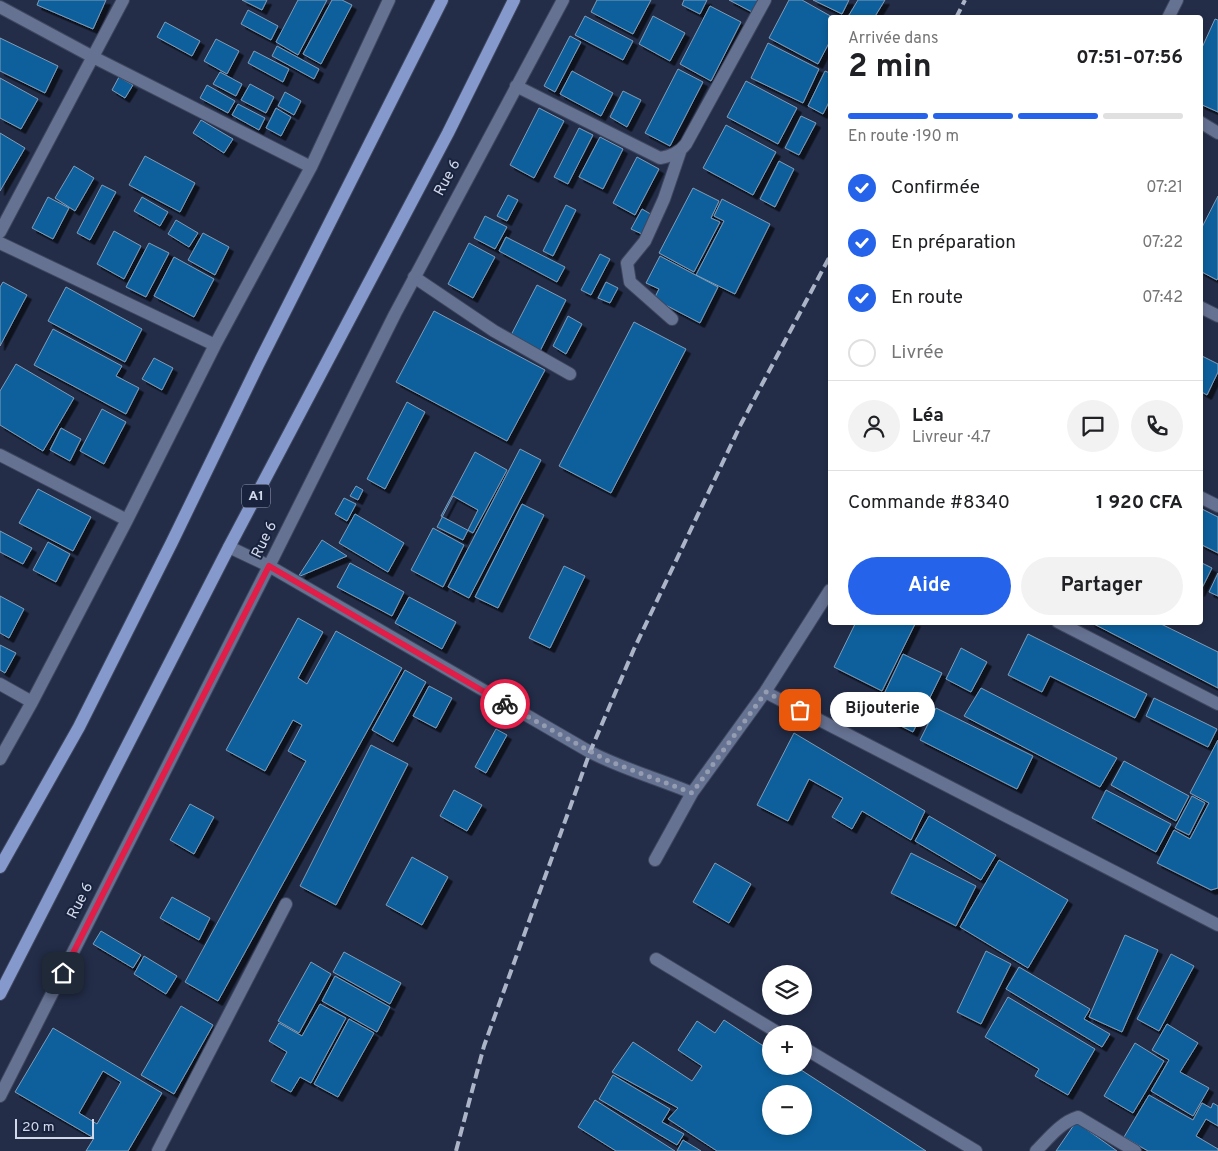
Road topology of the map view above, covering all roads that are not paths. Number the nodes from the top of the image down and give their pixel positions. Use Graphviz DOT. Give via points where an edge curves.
graph roads {
  1 [pos="123,0"];
  2 [pos="389,0"];
  3 [pos="442,0"];
  4 [pos="514,0"];
  5 [pos="563,0"];
  6 [pos="765,0"];
  7 [pos="1177,0"];
  8 [pos="0,7"];
  9 [pos="1170,15"];
  10 [pos="93,57"];
  11 [pos="516,86"];
  12 [pos="1203,124"];
  13 [pos="1218,134"];
  14 [pos="680,152"];
  15 [pos="311,167"];
  16 [pos="0,232"];
  17 [pos="0,243"];
  18 [pos="414,277"];
  19 [pos="1203,308"];
  20 [pos="1218,316"];
  21 [pos="672,319"];
  22 [pos="215,345"];
  23 [pos="570,374"];
  24 [pos="0,455"];
  25 [pos="1203,498"];
  26 [pos="1218,506"];
  27 [pos="127,520"];
  28 [pos="229,547"];
  29 [pos="269,566"];
  30 [pos="828,593"];
  31 [pos="1064,625"];
  32 [pos="0,684"];
  33 [pos="766,692"];
  34 [pos="32,702"];
  35 [pos="1218,704"];
  36 [pos="0,759"];
  37 [pos="692,793"];
  38 [pos="655,860"];
  39 [pos="0,867"];
  40 [pos="286,904"];
  41 [pos="1218,925"];
  42 [pos="656,959"];
  43 [pos="0,994"];
  44 [pos="765,1025"];
  45 [pos="812,1053"];
  46 [pos="0,1096"];
  47 [pos="158,1151"];
  48 [pos="976,1151"];
  49 [pos="1036,1151"];
  50 [pos="1135,1151"];
  1 -- 10 [label="street"];
  2 -- 15 [label="street"];
  3 -- 39 [label="main road" via="83,718"];
  4 -- 28 [label="main road, A1" via="448,133"];
  5 -- 11 [label="street, Rue 6"];
  6 -- 14 [label="street"];
  7 -- 9 [label="street"];
  8 -- 10 [label="street"];
  10 -- 15 [label="street"];
  10 -- 16 [label="street"];
  11 -- 14 [label="street" via="660,158"];
  11 -- 18 [label="street, Rue 6"];
  12 -- 13 [label="street"];
  14 -- 21 [label="street" via="645,241 627,263 630,282"];
  15 -- 22 [label="street"];
  17 -- 22 [label="street"];
  18 -- 23 [label="street" via="494,331"];
  18 -- 29 [label="street, Rue 6"];
  19 -- 20 [label="street"];
  22 -- 27 [label="street"];
  24 -- 27 [label="street"];
  25 -- 26 [label="street"];
  27 -- 34 [label="street"];
  28 -- 29 [label="street"];
  28 -- 43 [label="main road, A1"];
  29 -- 37 [label="street" via="590,752"];
  29 -- 46 [label="street, Rue 6"];
  30 -- 33 [label="street"];
  31 -- 35 [label="street"];
  32 -- 34 [label="street"];
  33 -- 37 [label="street"];
  33 -- 41 [label="street"];
  34 -- 36 [label="street"];
  37 -- 38 [label="street"];
  40 -- 47 [label="street"];
  42 -- 44 [label="street"];
  45 -- 48 [label="street"];
  49 -- 50 [label="street" via="1070,1119 1078,1117"];
}
